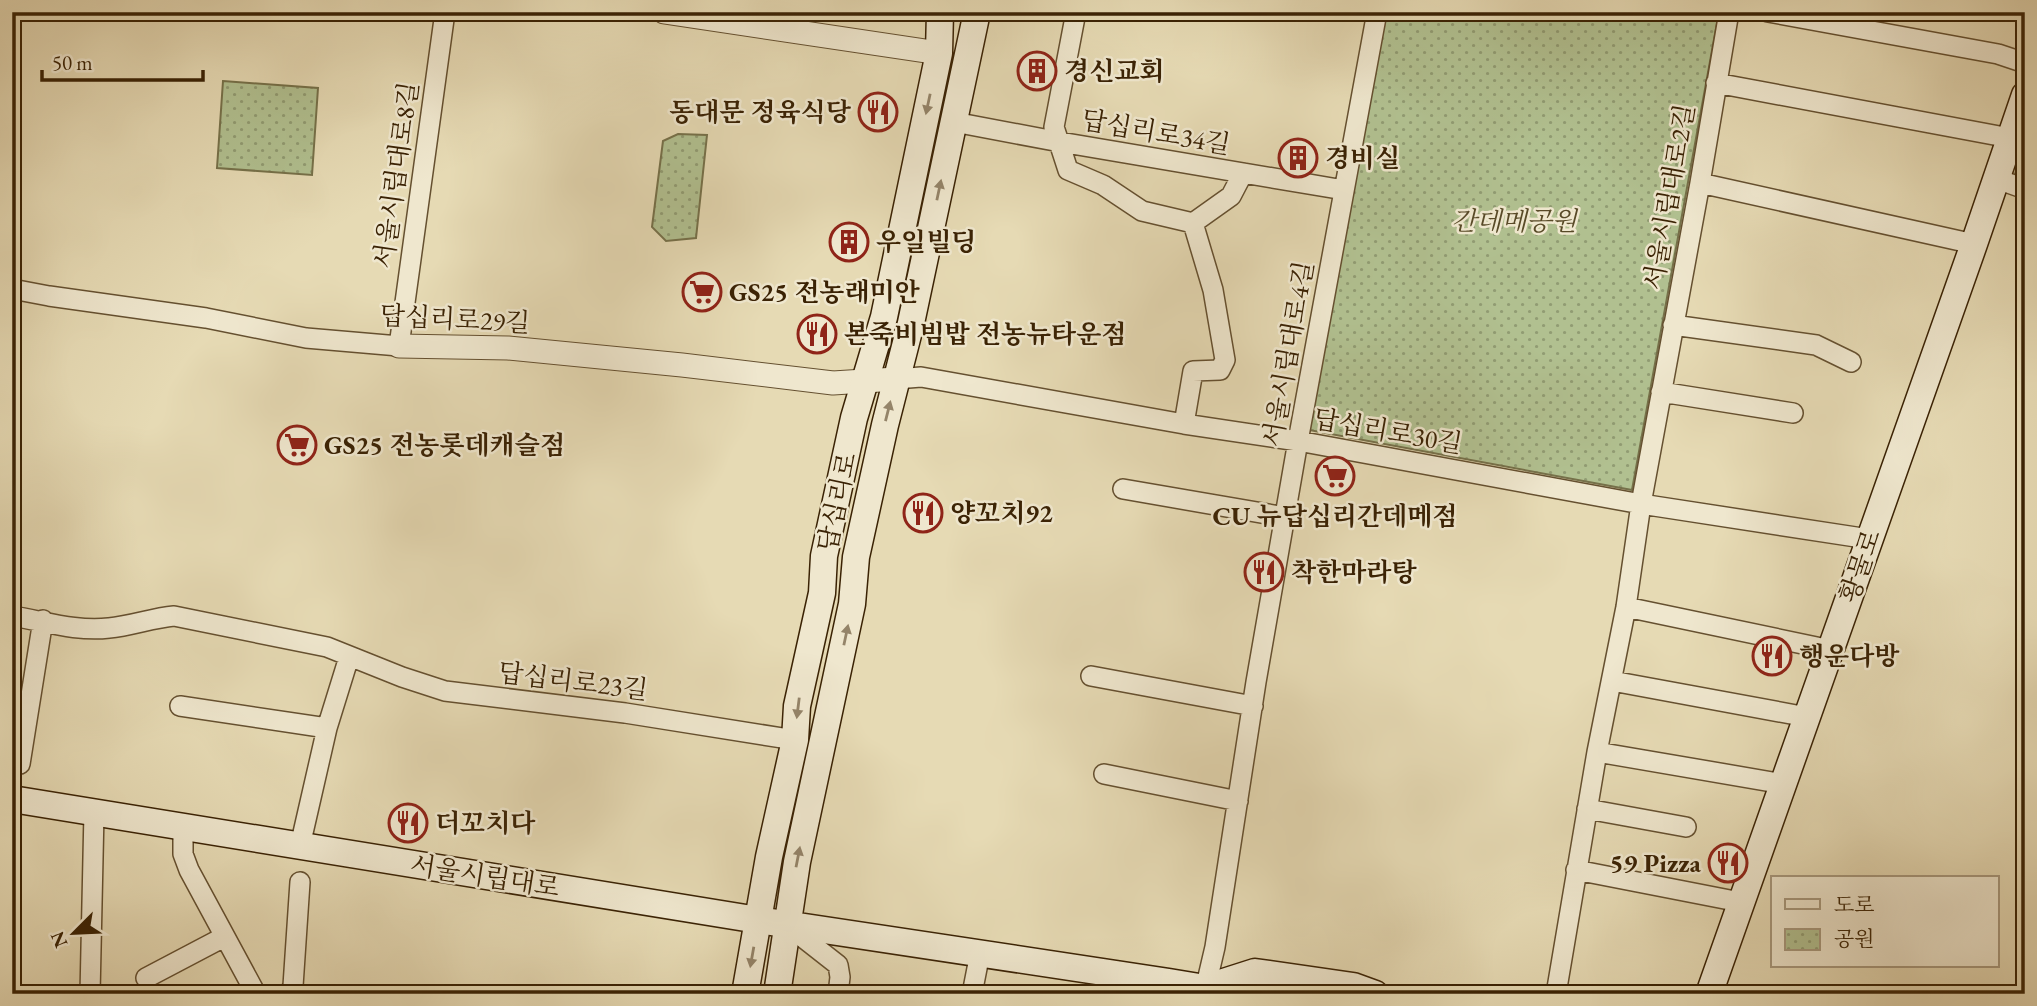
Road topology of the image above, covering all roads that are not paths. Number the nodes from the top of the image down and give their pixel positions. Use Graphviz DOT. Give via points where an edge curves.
graph roads {
  1 [pos="445,12"];
  2 [pos="664,12"];
  3 [pos="940,12"];
  4 [pos="977,12"];
  5 [pos="1076,12"];
  6 [pos="1377,12"];
  7 [pos="1729,12"];
  8 [pos="1768,12"];
  9 [pos="939,53"];
  10 [pos="2025,63"];
  11 [pos="1716,83"];
  12 [pos="2025,95"];
  13 [pos="954,121"];
  14 [pos="2010,138"];
  15 [pos="1060,142"];
  16 [pos="1243,173"];
  17 [pos="1997,178"];
  18 [pos="1700,183"];
  19 [pos="2025,189"];
  20 [pos="1345,190"];
  21 [pos="1193,223"];
  22 [pos="1974,244"];
  23 [pos="12,289"];
  24 [pos="1673,325"];
  25 [pos="399,345"];
  26 [pos="1851,362"];
  27 [pos="897,379"];
  28 [pos="864,381"];
  29 [pos="1661,392"];
  30 [pos="1793,413"];
  31 [pos="1184,424"];
  32 [pos="1298,441"];
  33 [pos="1124,489"];
  34 [pos="1641,504"];
  35 [pos="1285,517"];
  36 [pos="1870,539"];
  37 [pos="1626,607"];
  38 [pos="12,616"];
  39 [pos="43,620"];
  40 [pos="1830,650"];
  41 [pos="349,657"];
  42 [pos="1091,676"];
  43 [pos="1612,681"];
  44 [pos="180,706"];
  45 [pos="1253,706"];
  46 [pos="1807,717"];
  47 [pos="327,728"];
  48 [pos="795,740"];
  49 [pos="1597,752"];
  50 [pos="12,763"];
  51 [pos="1104,774"];
  52 [pos="1784,784"];
  53 [pos="12,799"];
  54 [pos="1238,801"];
  55 [pos="1587,809"];
  56 [pos="94,812"];
  57 [pos="183,827"];
  58 [pos="1686,827"];
  59 [pos="300,846"];
  60 [pos="1576,870"];
  61 [pos="300,882"];
  62 [pos="1740,902"];
  63 [pos="758,920"];
  64 [pos="787,925"];
  65 [pos="224,937"];
  66 [pos="980,953"];
  67 [pos="146,978"];
  68 [pos="1211,992"];
  69 [pos="90,994"];
  70 [pos="256,994"];
  71 [pos="289,994"];
  72 [pos="745,994"];
  73 [pos="777,994"];
  74 [pos="838,994"];
  75 [pos="972,994"];
  76 [pos="1375,994"];
  77 [pos="1556,994"];
  78 [pos="1709,994"];
  1 -- 25 [label="street, 서울시립대로8길"];
  2 -- 9 [label="street"];
  3 -- 9 [label="main road, 답십리로"];
  4 -- 13 [label="main road, 답십리로"];
  5 -- 15 [label="street" via="1054,127"];
  6 -- 20 [label="street, 서울시립대로4길"];
  7 -- 11 [label="street, 서울시립대로2길"];
  8 -- 10 [label="street" via="1998,54"];
  9 -- 28 [label="main road, 답십리로, one-way" via="884,317"];
  11 -- 14 [label="street"];
  11 -- 18 [label="street, 서울시립대로2길"];
  12 -- 14 [label="main road, 황물로"];
  13 -- 15 [label="street, 답십리로34길"];
  27 -- 13 [label="main road, 답십리로, one-way"];
  14 -- 17 [label="main road, 황물로"];
  15 -- 16 [label="street, 답십리로34길"];
  15 -- 21 [label="street, 답십리로34길" via="1068,170 1103,184 1142,211"];
  16 -- 20 [label="street, 답십리로34길"];
  16 -- 21 [label="street, 답십리로34길" via="1231,196"];
  17 -- 19 [label="street"];
  17 -- 22 [label="main road, 황물로"];
  18 -- 22 [label="street"];
  18 -- 24 [label="street, 서울시립대로2길"];
  20 -- 32 [label="street, 서울시립대로4길"];
  21 -- 31 [label="street" via="1213,290 1225,360 1220,370 1193,371"];
  22 -- 36 [label="main road, 황물로"];
  23 -- 25 [label="street, 답십리로29길" via="306,338"];
  24 -- 26 [label="street" via="1816,345"];
  24 -- 29 [label="street, 서울시립대로2길"];
  25 -- 28 [label="street, 답십리로29길" via="508,348 833,383"];
  27 -- 28 [label="street, 답십리로29길"];
  27 -- 31 [label="street, 답십리로30길" via="922,377"];
  64 -- 27 [label="main road, 답십리로, one-way" via="852,604 856,557"];
  28 -- 48 [label="main road, 답십리로, one-way" via="824,556 822,593 797,706"];
  29 -- 30 [label="street"];
  29 -- 34 [label="street, 서울시립대로2길"];
  31 -- 32 [label="street, 답십리로30길"];
  32 -- 34 [label="street, 답십리로30길"];
  32 -- 35 [label="street, 서울시립대로4길"];
  33 -- 35 [label="street"];
  34 -- 36 [label="street, 답십리로30길"];
  34 -- 37 [label="street, 서울시립대로2길"];
  35 -- 45 [label="street, 서울시립대로4길"];
  36 -- 40 [label="main road, 황물로"];
  37 -- 40 [label="street"];
  37 -- 43 [label="street, 서울시립대로2길"];
  38 -- 39 [label="street, 답십리로23길"];
  39 -- 41 [label="street, 답십리로23길" via="64,627 108,628 174,616 327,648"];
  39 -- 50 [label="street" via="20,764"];
  40 -- 46 [label="main road, 황물로"];
  41 -- 47 [label="street"];
  41 -- 48 [label="street, 답십리로23길" via="445,691"];
  42 -- 45 [label="street"];
  43 -- 46 [label="street"];
  43 -- 49 [label="street, 서울시립대로2길"];
  44 -- 47 [label="street"];
  45 -- 54 [label="street, 서울시립대로4길"];
  46 -- 52 [label="main road, 황물로"];
  47 -- 59 [label="street"];
  48 -- 63 [label="main road, 답십리로"];
  49 -- 52 [label="street"];
  49 -- 55 [label="street, 서울시립대로2길"];
  51 -- 54 [label="street"];
  52 -- 62 [label="main road, 황물로"];
  53 -- 56 [label="main road, 서울시립대로"];
  54 -- 68 [label="street, 서울시립대로4길"];
  55 -- 58 [label="street"];
  55 -- 60 [label="street, 서울시립대로2길"];
  56 -- 57 [label="main road, 서울시립대로"];
  56 -- 69 [label="street"];
  57 -- 59 [label="main road, 서울시립대로"];
  57 -- 65 [label="street" via="183,854"];
  59 -- 63 [label="main road, 서울시립대로"];
  60 -- 62 [label="street"];
  60 -- 77 [label="street, 서울시립대로2길"];
  61 -- 71 [label="street"];
  62 -- 78 [label="main road, 황물로"];
  63 -- 64 [label="main road, 서울시립대로"];
  63 -- 72 [label="main road, 답십리로, one-way"];
  64 -- 66 [label="main road, 서울시립대로"];
  64 -- 73 [label="main road, 답십리로"];
  64 -- 74 [label="street, 서울시립대로" via="838,965"];
  65 -- 67 [label="street"];
  65 -- 70 [label="street"];
  66 -- 68 [label="main road, 서울시립대로"];
  66 -- 75 [label="street"];
  68 -- 76 [label="main road, 서울시립대로" via="1255,972 1353,986"];
}
